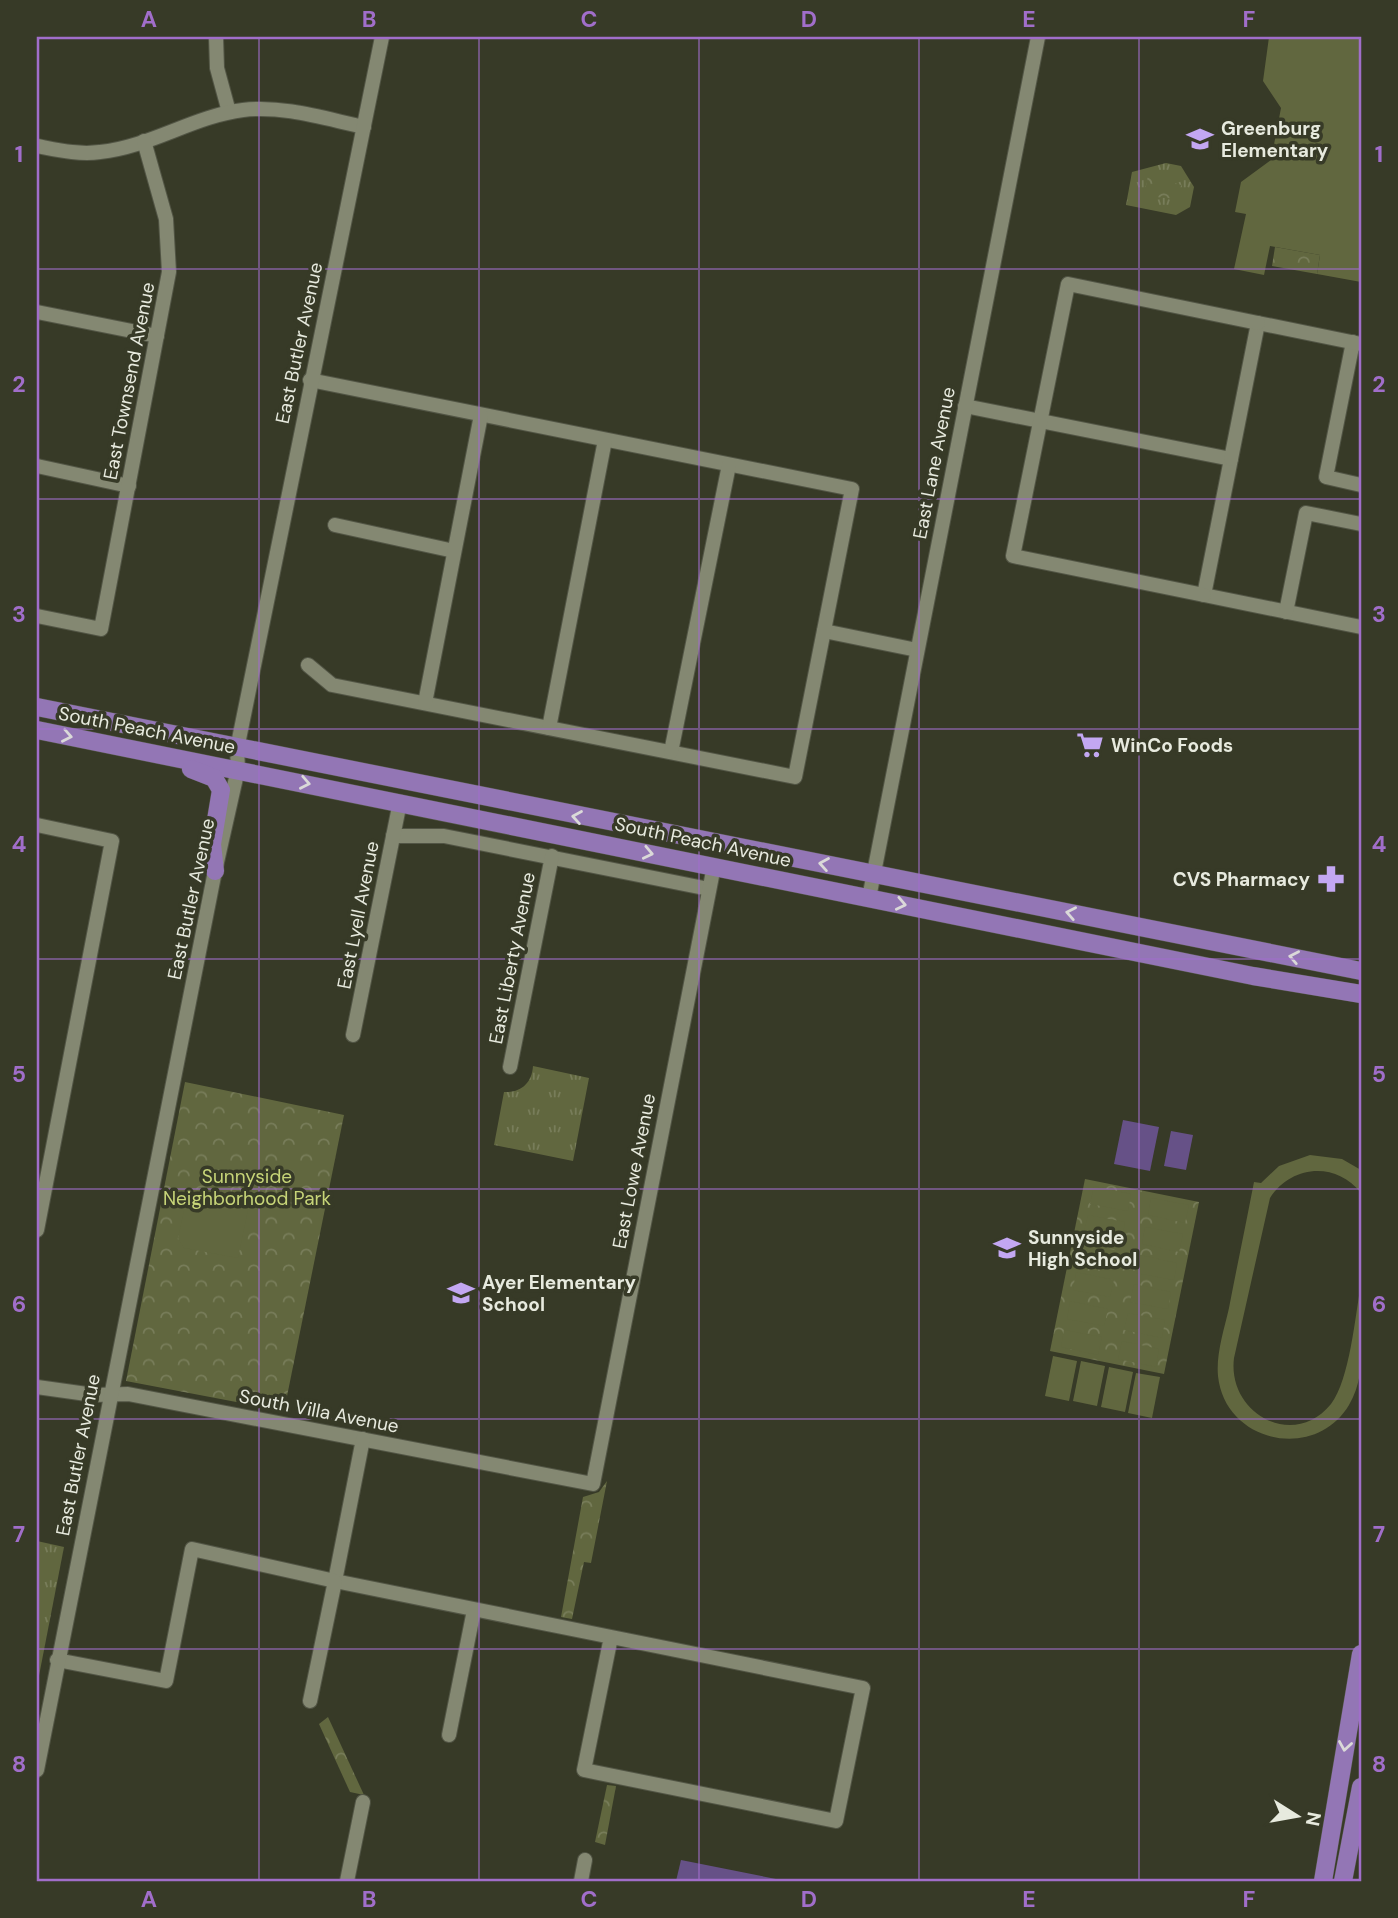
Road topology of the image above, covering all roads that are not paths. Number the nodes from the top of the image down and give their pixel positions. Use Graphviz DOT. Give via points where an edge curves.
graph roads {
  1 [pos="216,37"];
  2 [pos="382,37"];
  3 [pos="1038,37"];
  4 [pos="229,113"];
  5 [pos="364,127"];
  6 [pos="144,141"];
  7 [pos="37,146"];
  8 [pos="37,312"];
  9 [pos="1258,323"];
  10 [pos="157,336"];
  11 [pos="1357,343"];
  12 [pos="310,380"];
  13 [pos="965,406"];
  14 [pos="481,415"];
  15 [pos="1040,421"];
  16 [pos="605,440"];
  17 [pos="1231,458"];
  18 [pos="37,466"];
  19 [pos="729,466"];
  20 [pos="1361,485"];
  21 [pos="129,486"];
  22 [pos="1361,524"];
  23 [pos="334,525"];
  24 [pos="454,551"];
  25 [pos="1204,596"];
  26 [pos="1286,612"];
  27 [pos="37,617"];
  28 [pos="1361,627"];
  29 [pos="824,631"];
  30 [pos="918,650"];
  31 [pos="308,665"];
  32 [pos="425,703"];
  33 [pos="37,707"];
  34 [pos="549,728"];
  35 [pos="37,730"];
  36 [pos="237,749"];
  37 [pos="142,751"];
  38 [pos="671,752"];
  39 [pos="238,769"];
  40 [pos="400,802"];
  41 [pos="37,825"];
  42 [pos="393,836"];
  43 [pos="552,856"];
  44 [pos="794,859"];
  45 [pos="714,866"];
  46 [pos="215,871"];
  47 [pos="874,873"];
  48 [pos="709,889"];
  49 [pos="869,898"];
  50 [pos="990,922"];
  51 [pos="1132,925"];
  52 [pos="1126,950"];
  53 [pos="1267,952"];
  54 [pos="1361,971"];
  55 [pos="1361,994"];
  56 [pos="353,1035"];
  57 [pos="510,1067"];
  58 [pos="37,1230"];
  59 [pos="37,1387"];
  60 [pos="110,1395"];
  61 [pos="363,1439"];
  62 [pos="593,1484"];
  63 [pos="335,1581"];
  64 [pos="474,1609"];
  65 [pos="611,1637"];
  66 [pos="1361,1654"];
  67 [pos="57,1660"];
  68 [pos="310,1701"];
  69 [pos="449,1735"];
  70 [pos="37,1770"];
  71 [pos="1361,1787"];
  72 [pos="363,1802"];
  73 [pos="585,1860"];
  74 [pos="347,1881"];
  75 [pos="581,1881"];
  76 [pos="1323,1881"];
  77 [pos="1343,1881"];
  1 -- 4 [label="street" via="217,68"];
  2 -- 5 [label="street, East Butler Avenue"];
  3 -- 13 [label="street, East Lane Avenue"];
  4 -- 5 [label="street" via="279,110"];
  4 -- 6 [label="street"];
  5 -- 12 [label="street, East Butler Avenue"];
  6 -- 7 [label="street" via="89,153"];
  6 -- 10 [label="street, East Townsend Avenue" via="169,234 169,272"];
  8 -- 10 [label="street"];
  9 -- 11 [label="street"];
  9 -- 15 [label="street" via="1068,284"];
  9 -- 17 [label="street"];
  10 -- 21 [label="street, East Townsend Avenue"];
  11 -- 20 [label="street" via="1326,477"];
  12 -- 14 [label="street"];
  12 -- 36 [label="street, East Butler Avenue"];
  13 -- 15 [label="street"];
  13 -- 30 [label="street, East Lane Avenue"];
  14 -- 16 [label="street"];
  14 -- 24 [label="street"];
  15 -- 17 [label="street"];
  15 -- 25 [label="street" via="1013,556"];
  16 -- 19 [label="street"];
  16 -- 34 [label="street"];
  17 -- 25 [label="street"];
  18 -- 21 [label="street"];
  19 -- 29 [label="street" via="852,489"];
  19 -- 38 [label="street"];
  21 -- 27 [label="street, East Townsend Avenue" via="101,629"];
  22 -- 26 [label="street" via="1306,513"];
  23 -- 24 [label="street"];
  24 -- 32 [label="street"];
  25 -- 26 [label="street"];
  26 -- 28 [label="street"];
  29 -- 30 [label="street"];
  29 -- 38 [label="street" via="795,777"];
  30 -- 47 [label="street, East Lane Avenue"];
  31 -- 32 [label="street" via="332,685"];
  32 -- 34 [label="street"];
  33 -- 36 [label="main road, South Peach Avenue"];
  34 -- 38 [label="street"];
  35 -- 37 [label="main road, South Peach Avenue, one-way"];
  36 -- 39 [label="street, East Butler Avenue"];
  44 -- 36 [label="main road, South Peach Avenue, one-way"];
  37 -- 39 [label="main road, South Peach Avenue"];
  37 -- 46 [label="main road" via="205,773 219,784 212,844"];
  39 -- 40 [label="main road, South Peach Avenue, one-way"];
  39 -- 46 [label="street, East Butler Avenue"];
  40 -- 42 [label="street, East Lyell Avenue"];
  40 -- 45 [label="main road, South Peach Avenue, one-way"];
  41 -- 58 [label="street" via="112,841"];
  42 -- 43 [label="street" via="444,836"];
  42 -- 56 [label="street, East Lyell Avenue"];
  43 -- 48 [label="street"];
  43 -- 57 [label="street, East Liberty Avenue"];
  44 -- 45 [label="main road" via="787,864 728,854 718,857"];
  47 -- 44 [label="main road, South Peach Avenue, one-way"];
  45 -- 48 [label="street, East Lowe Avenue"];
  45 -- 49 [label="main road, South Peach Avenue"];
  46 -- 60 [label="street, East Butler Avenue"];
  47 -- 49 [label="street, East Lane Avenue"];
  51 -- 47 [label="main road, South Peach Avenue, one-way"];
  48 -- 62 [label="street, East Lowe Avenue"];
  49 -- 50 [label="main road, South Peach Avenue, one-way"];
  50 -- 51 [label="main road" via="1033,920 1118,936"];
  50 -- 52 [label="main road, South Peach Avenue"];
  51 -- 53 [label="main road, South Peach Avenue"];
  52 -- 53 [label="main road" via="1133,941 1143,940 1219,955"];
  52 -- 55 [label="main road, South Peach Avenue"];
  54 -- 53 [label="main road, South Peach Avenue, one-way"];
  59 -- 60 [label="street, South Villa Avenue"];
  60 -- 61 [label="street, South Villa Avenue" via="128,1394"];
  60 -- 67 [label="street, East Butler Avenue"];
  61 -- 62 [label="street, South Villa Avenue"];
  61 -- 63 [label="street"];
  63 -- 64 [label="street"];
  63 -- 67 [label="street" via="192,1549 166,1681"];
  63 -- 68 [label="street"];
  64 -- 65 [label="street"];
  64 -- 69 [label="street"];
  65 -- 65 [label="street" via="863,1688 836,1821 584,1770"];
  66 -- 76 [label="main road, one-way"];
  67 -- 70 [label="street, East Butler Avenue"];
  71 -- 77 [label="main road"];
  72 -- 74 [label="street"];
  73 -- 75 [label="street"];
}
